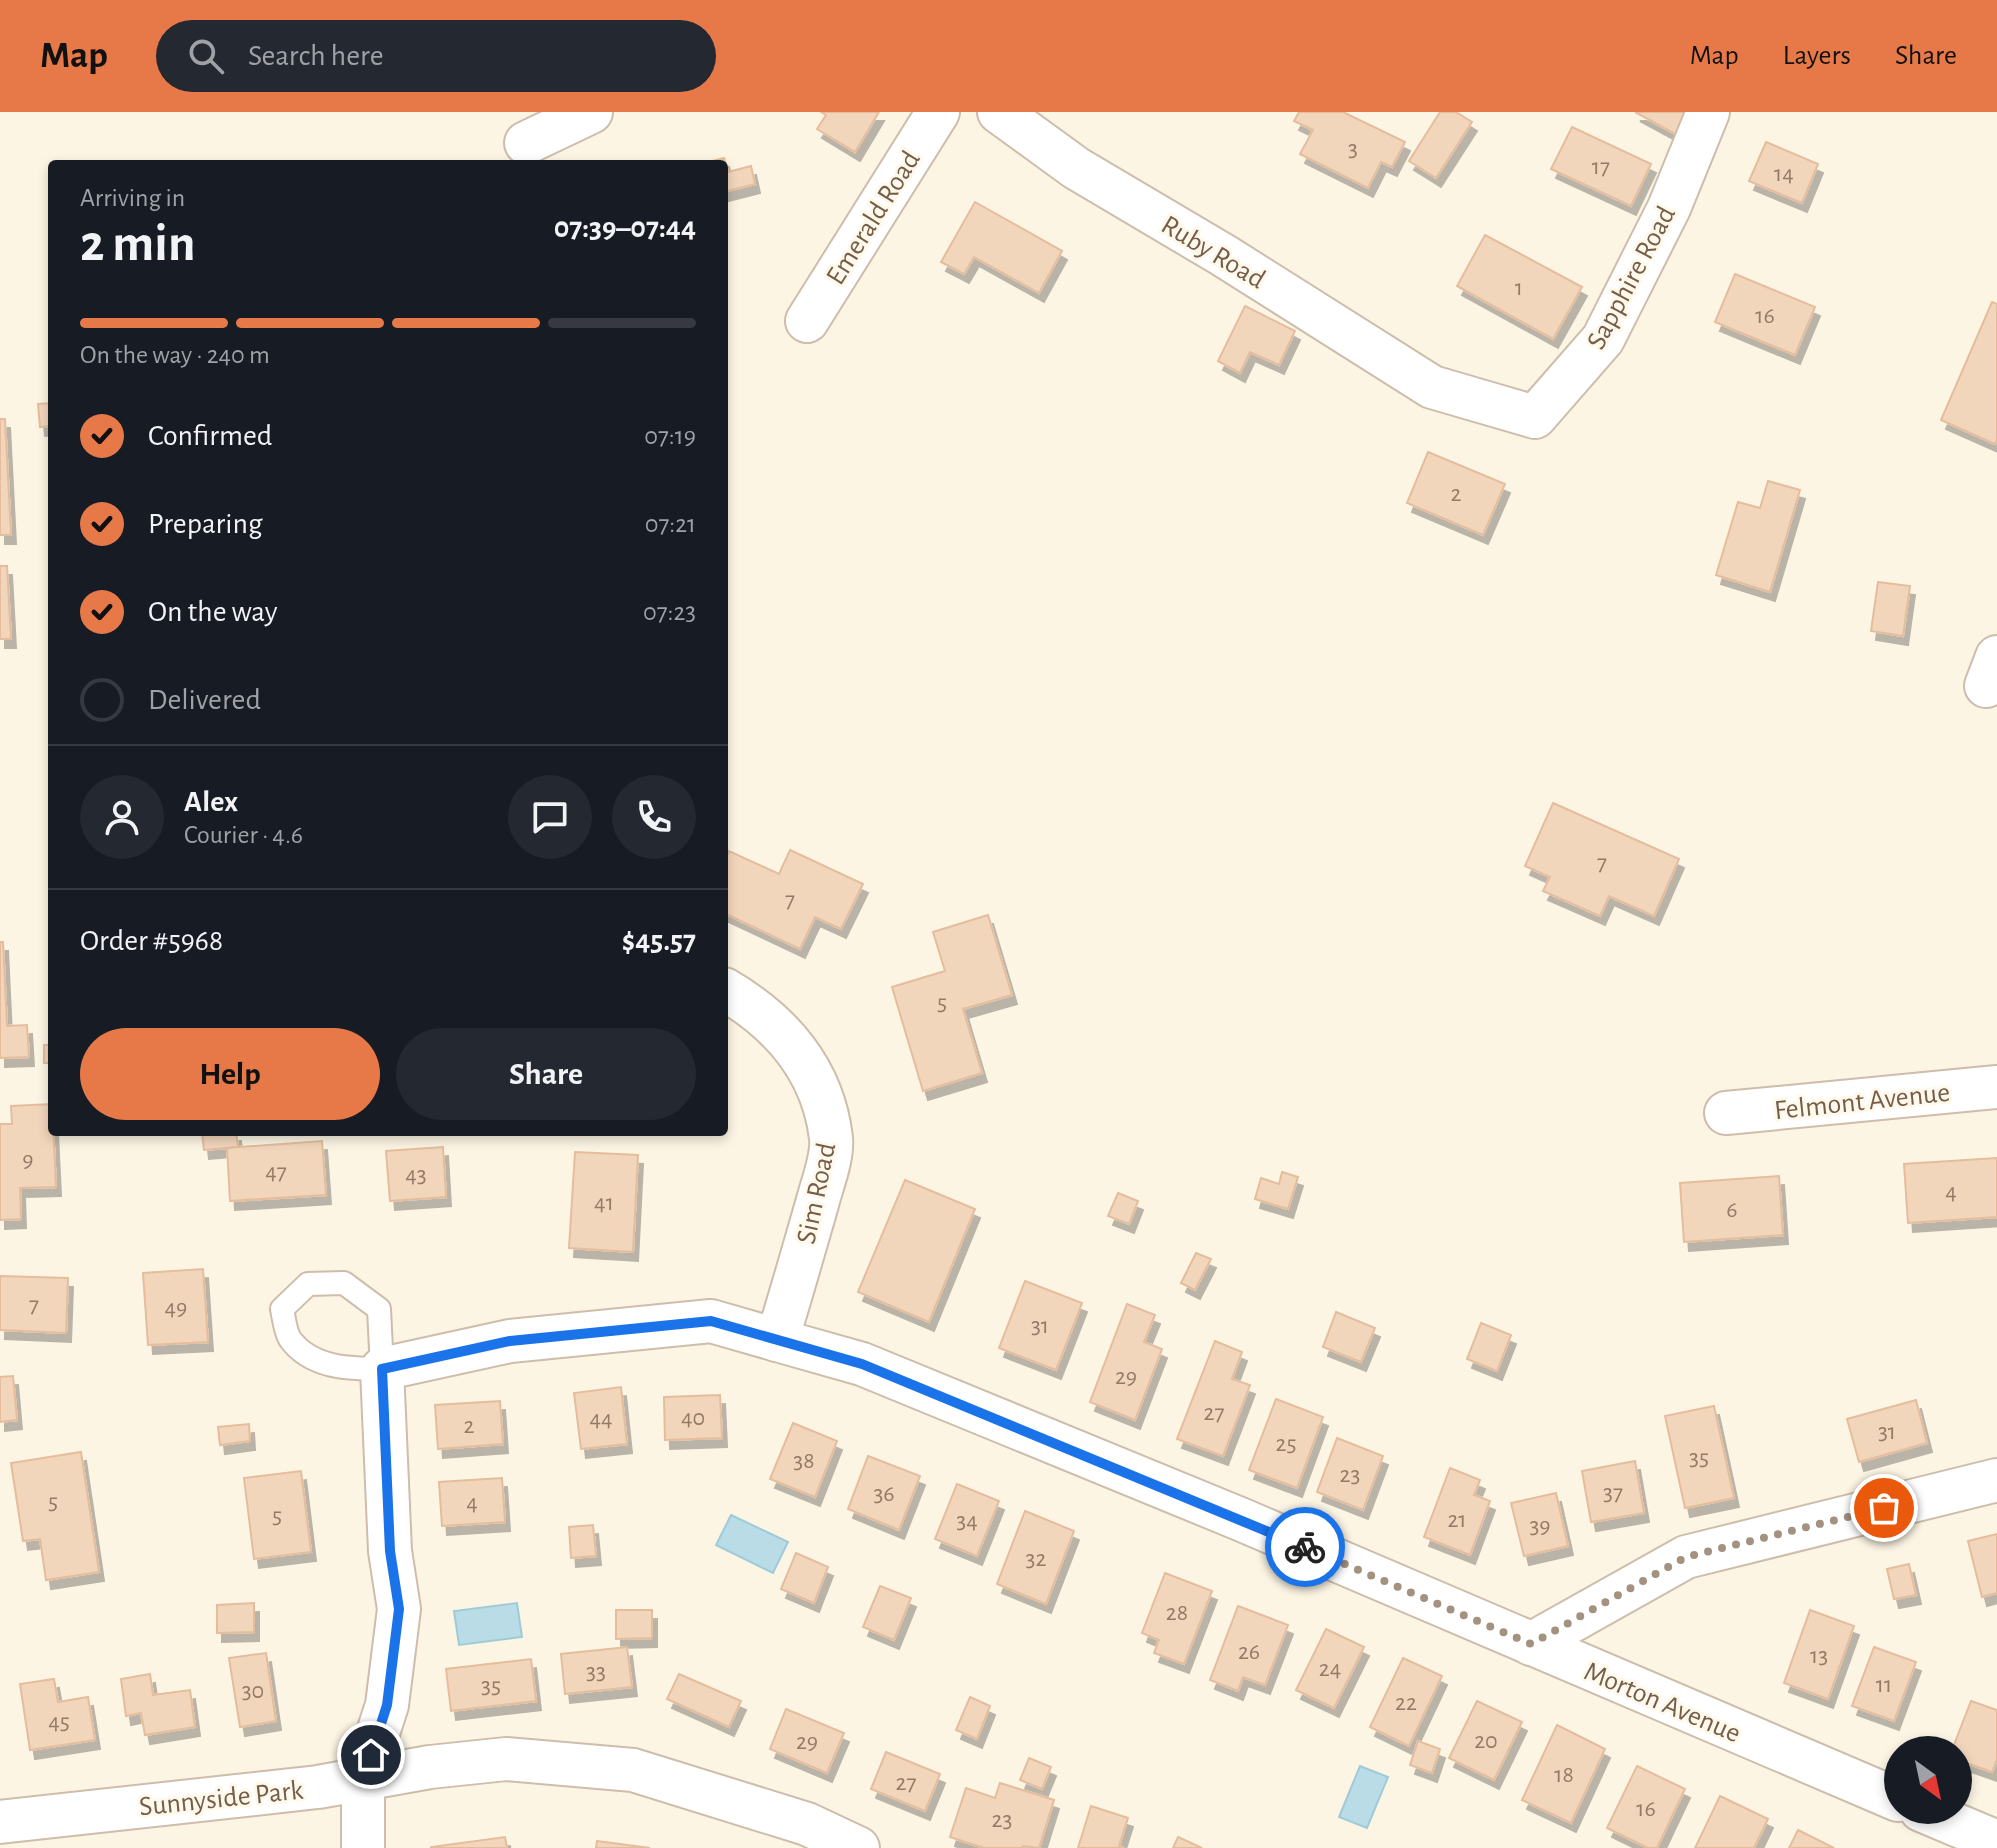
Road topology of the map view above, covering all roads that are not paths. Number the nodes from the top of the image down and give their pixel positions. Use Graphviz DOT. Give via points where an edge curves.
graph roads {
  1 [pos="591,112"];
  2 [pos="938,112"];
  3 [pos="999,112"];
  4 [pos="1708,112"];
  5 [pos="526,143"];
  6 [pos="807,321"];
  7 [pos="1432,387"];
  8 [pos="728,992"];
  9 [pos="1997,1087"];
  10 [pos="1726,1113"];
  11 [pos="777,1340"];
  12 [pos="382,1369"];
  13 [pos="1997,1480"];
  14 [pos="1531,1644"];
  15 [pos="363,1779"];
  16 [pos="1884,1794"];
  17 [pos="0,1822"];
  18 [pos="1954,1824"];
  19 [pos="800,1836"];
  20 [pos="1997,1842"];
  21 [pos="363,1848"];
  22 [pos="858,1848"];
  1 -- 5 [label="street"];
  2 -- 6 [label="street, Emerald Road"];
  3 -- 7 [label="street, Ruby Road" via="1076,168"];
  4 -- 7 [label="street, Sapphire Road" via="1669,208 1603,339 1535,417"];
  8 -- 11 [label="street, Sim Road" via="774,1023 796,1049 812,1075 832,1140"];
  9 -- 10 [label="street, Felmont Avenue"];
  11 -- 12 [label="street, Morton Avenue" via="711,1321 510,1341"];
  11 -- 14 [label="street, Morton Avenue" via="862,1364"];
  12 -- 12 [label="lane" via="350,1369 311,1359 289,1337 282,1309 308,1284 344,1283 379,1309"];
  12 -- 15 [label="street" via="390,1551 399,1609 387,1705"];
  13 -- 14 [label="street" via="1686,1557"];
  14 -- 16 [label="street, Morton Avenue"];
  15 -- 17 [label="street, Sunnyside Park"];
  15 -- 19 [label="street, Sunnyside Park" via="506,1759 633,1770"];
  15 -- 21 [label="street"];
  18 -- 20 [label="street"];
  19 -- 22 [label="street, Sunnyside Park"];
}
